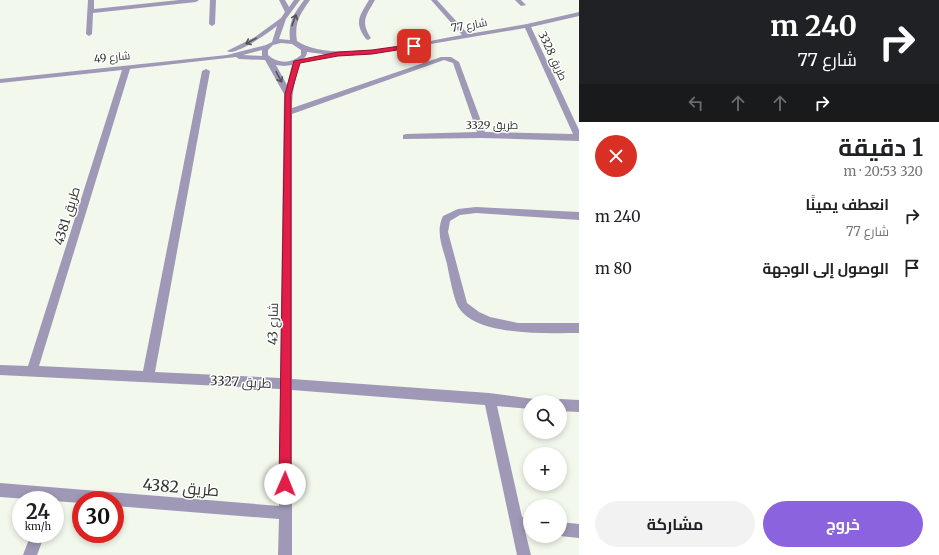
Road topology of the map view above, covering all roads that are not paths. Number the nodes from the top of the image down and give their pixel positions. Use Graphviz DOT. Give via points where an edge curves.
graph roads {
  1 [pos="91,0"];
  2 [pos="196,0"];
  3 [pos="213,0"];
  4 [pos="282,0"];
  5 [pos="297,0"];
  6 [pos="307,0"];
  7 [pos="372,0"];
  8 [pos="434,0"];
  9 [pos="518,0"];
  10 [pos="523,5"];
  11 [pos="91,10"];
  12 [pos="288,12"];
  13 [pos="579,14"];
  14 [pos="283,19"];
  15 [pos="212,24"];
  16 [pos="527,26"];
  17 [pos="89,34"];
  18 [pos="467,37"];
  19 [pos="368,38"];
  20 [pos="275,42"];
  21 [pos="294,42"];
  22 [pos="267,47"];
  23 [pos="304,49"];
  24 [pos="338,54"];
  25 [pos="227,56"];
  26 [pos="211,58"];
  27 [pos="269,60"];
  28 [pos="298,61"];
  29 [pos="127,67"];
  30 [pos="206,71"];
  31 [pos="0,81"];
  32 [pos="288,94"];
  33 [pos="289,112"];
  34 [pos="482,135"];
  35 [pos="406,137"];
  36 [pos="579,138"];
  37 [pos="579,216"];
  38 [pos="579,328"];
  39 [pos="0,370"];
  40 [pos="32,372"];
  41 [pos="148,377"];
  42 [pos="286,384"];
  43 [pos="489,399"];
  44 [pos="523,401"];
  45 [pos="567,405"];
  46 [pos="579,406"];
  47 [pos="0,490"];
  48 [pos="12,492"];
  49 [pos="64,498"];
  50 [pos="285,513"];
  51 [pos="523,520"];
  52 [pos="567,530"];
  53 [pos="579,531"];
  54 [pos="35,543"];
  55 [pos="524,543"];
  56 [pos="30,555"];
  57 [pos="285,555"];
  58 [pos="524,555"];
  1 -- 11 [label="street"];
  2 -- 11 [label="street"];
  3 -- 15 [label="street"];
  4 -- 12 [label="street"];
  5 -- 12 [label="street"];
  21 -- 6 [label="street, one-way" via="293,21"];
  7 -- 19 [label="street" via="360,21 361,28"];
  8 -- 18 [label="street"];
  9 -- 10 [label="street"];
  11 -- 17 [label="street"];
  12 -- 14 [label="street"];
  13 -- 16 [label="street, شارع 77"];
  14 -- 20 [label="street"];
  14 -- 26 [label="street, one-way" via="270,30 239,48"];
  16 -- 18 [label="street, شارع 77"];
  16 -- 36 [label="street, طريق 3328"];
  18 -- 24 [label="street, شارع 77" via="372,52"];
  20 -- 21 [label="street"];
  20 -- 22 [label="street, شارع 49"];
  21 -- 23 [label="street"];
  22 -- 25 [label="street, شارع 49"];
  22 -- 27 [label="street" via="264,52"];
  23 -- 24 [label="street, شارع 77"];
  23 -- 28 [label="street, شارع 43" via="304,56"];
  24 -- 28 [label="street, شارع 77"];
  25 -- 26 [label="street, شارع 49"];
  25 -- 27 [label="street, شارع 49"];
  26 -- 29 [label="street, شارع 49"];
  27 -- 28 [label="street, شارع 77" via="281,64"];
  27 -- 32 [label="street, شارع 43, one-way"];
  28 -- 32 [label="street, شارع 43"];
  29 -- 31 [label="street, شارع 49"];
  29 -- 40 [label="street, طريق 4381"];
  30 -- 41 [label="street"];
  32 -- 33 [label="street, شارع 43"];
  33 -- 34 [label="street" via="444,58 456,62"];
  33 -- 42 [label="street, شارع 43"];
  34 -- 35 [label="street, طريق 3329"];
  34 -- 36 [label="street, طريق 3329"];
  37 -- 38 [label="street" via="476,210 458,212 446,219 443,232 463,306 472,315 488,323 506,327"];
  39 -- 40 [label="street, طريق 3327"];
  40 -- 41 [label="street, طريق 3327"];
  41 -- 42 [label="street, طريق 3327"];
  42 -- 43 [label="street, طريق 3327"];
  42 -- 50 [label="street, شارع 43"];
  43 -- 44 [label="street, طريق 3327"];
  43 -- 51 [label="street"];
  45 -- 46 [label="street"];
  47 -- 48 [label="street, طريق 4382"];
  49 -- 50 [label="street, طريق 4382"];
  50 -- 57 [label="street, شارع 43"];
  52 -- 53 [label="street"];
  54 -- 56 [label="street"];
  55 -- 58 [label="street"];
}
